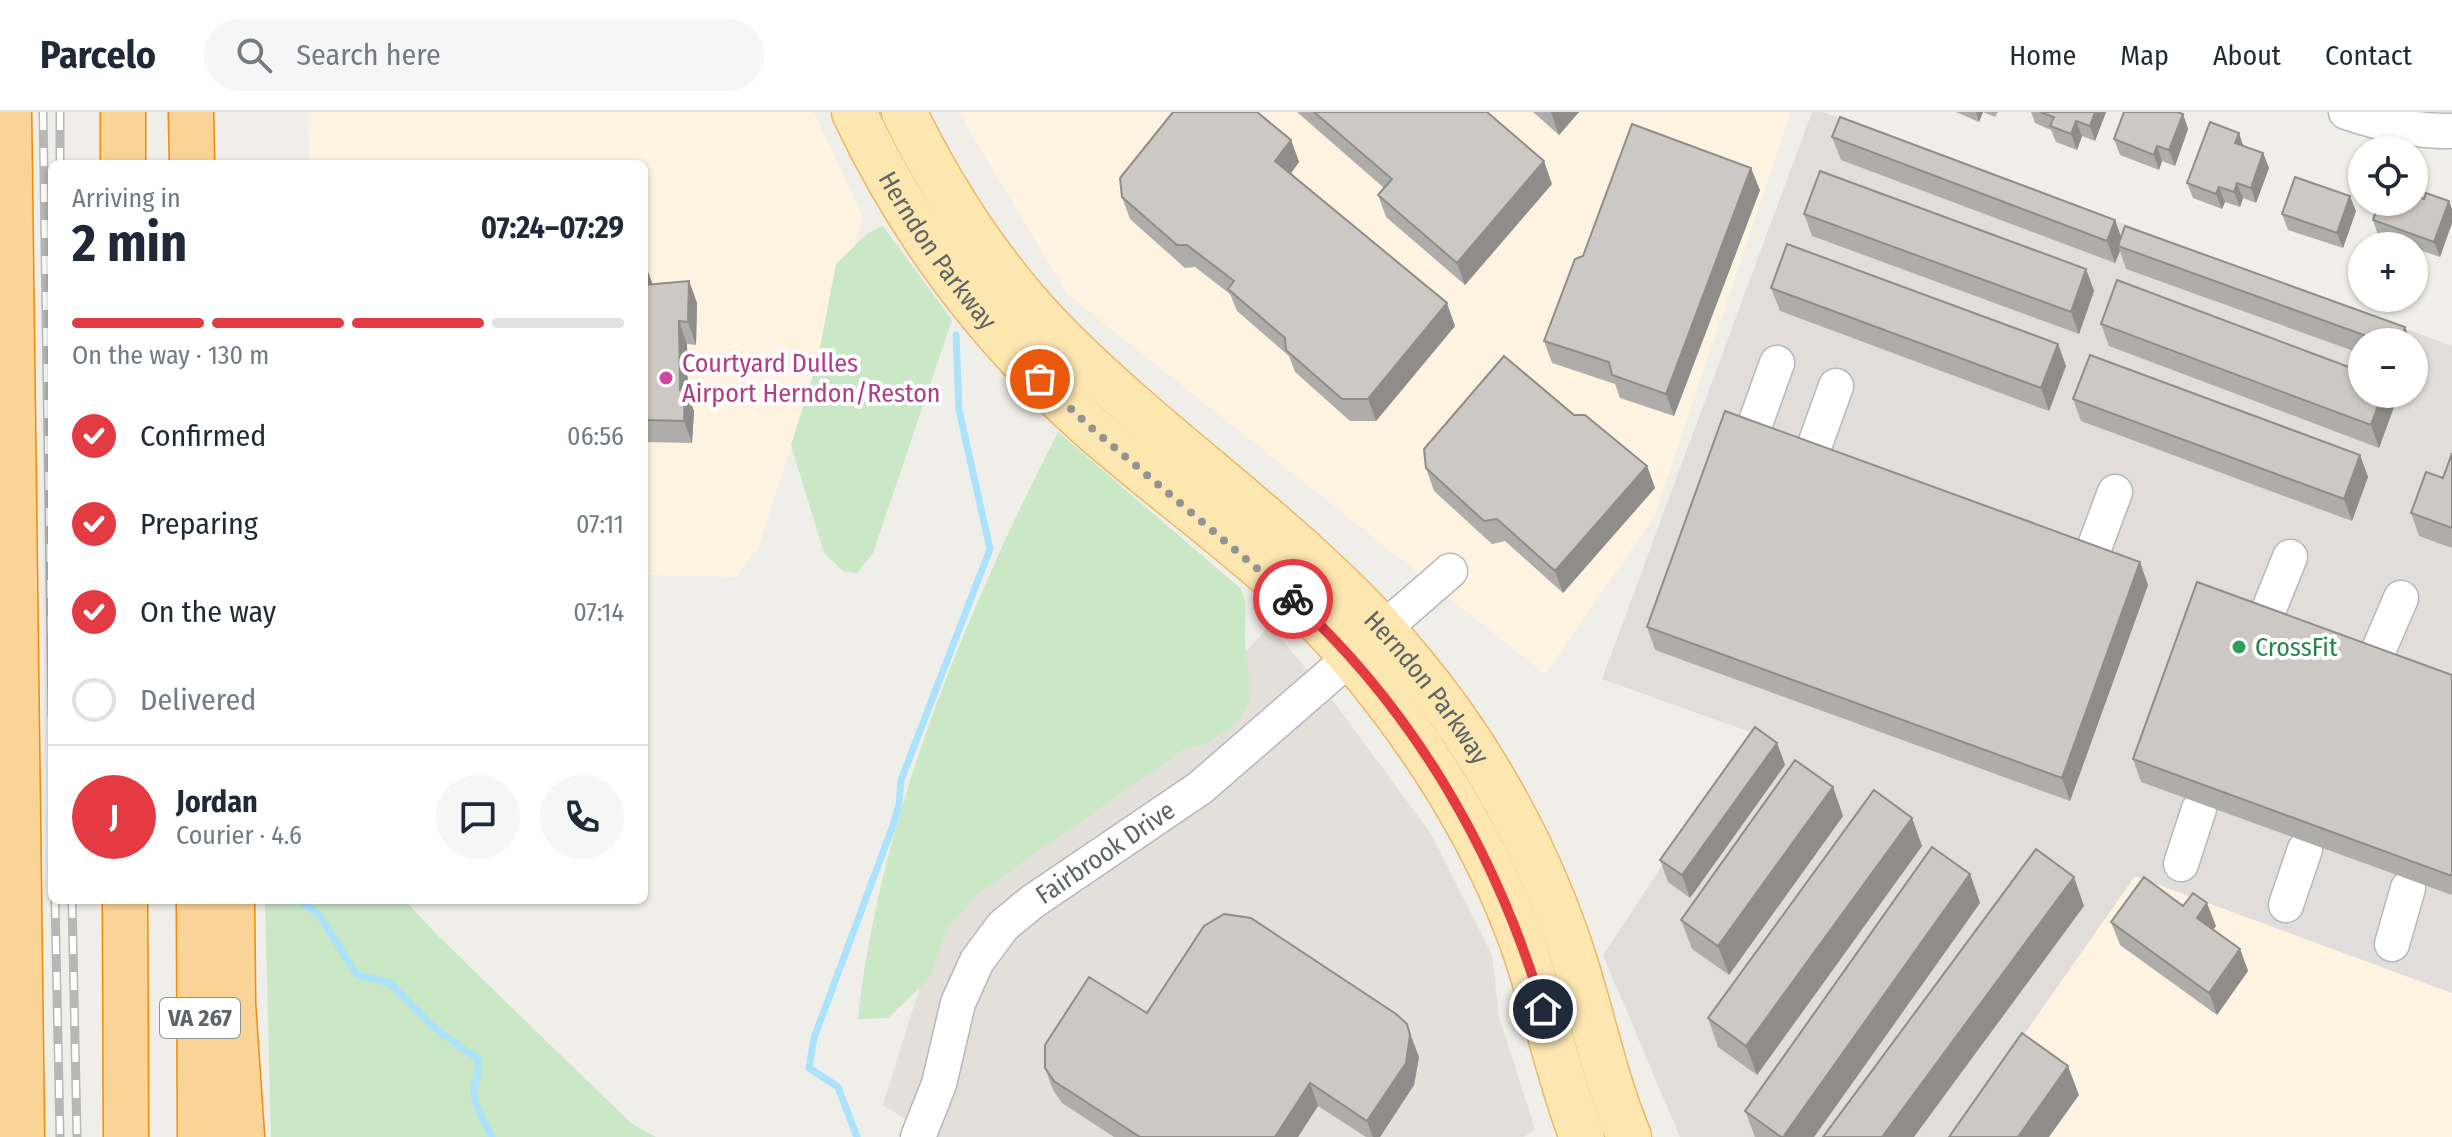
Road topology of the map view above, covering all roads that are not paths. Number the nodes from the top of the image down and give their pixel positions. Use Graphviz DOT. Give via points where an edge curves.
graph roads {
  1 [pos="9,112"];
  2 [pos="123,112"];
  3 [pos="191,112"];
  4 [pos="854,112"];
  5 [pos="904,112"];
  6 [pos="2346,112"];
  7 [pos="2452,131"];
  8 [pos="123,160"];
  9 [pos="192,160"];
  10 [pos="1777,363"];
  11 [pos="1836,386"];
  12 [pos="1754,427"];
  13 [pos="1813,450"];
  14 [pos="2115,492"];
  15 [pos="2093,551"];
  16 [pos="2290,557"];
  17 [pos="1450,571"];
  18 [pos="2401,598"];
  19 [pos="2267,614"];
  20 [pos="1366,641"];
  21 [pos="2377,654"];
  22 [pos="2199,809"];
  23 [pos="2305,849"];
  24 [pos="2181,864"];
  25 [pos="2408,888"];
  26 [pos="125,904"];
  27 [pos="199,904"];
  28 [pos="232,904"];
  29 [pos="2286,905"];
  30 [pos="2392,944"];
  31 [pos="22,1137"];
  32 [pos="126,1137"];
  33 [pos="200,1137"];
  34 [pos="242,1137"];
  35 [pos="918,1137"];
  36 [pos="1582,1137"];
  37 [pos="1629,1137"];
  1 -- 31 [label="highway"];
  2 -- 8 [label="highway"];
  3 -- 9 [label="highway"];
  4 -- 20 [label="main road, Herndon Parkway" via="914,222 1005,343 1088,425 1247,557"];
  5 -- 20 [label="main road, Herndon Parkway" via="952,201 1033,309 1129,402 1311,555"];
  6 -- 7 [label="street" via="2381,124"];
  10 -- 12 [label="street"];
  11 -- 13 [label="street"];
  14 -- 15 [label="street"];
  16 -- 19 [label="street"];
  17 -- 20 [label="street, Fairbrook Drive"];
  18 -- 21 [label="street"];
  20 -- 35 [label="street, Fairbrook Drive" via="1200,788 1003,926 962,992 939,1084"];
  20 -- 36 [label="main road, Herndon Parkway" via="1485,854 1532,973"];
  20 -- 37 [label="main road, Herndon Parkway" via="1466,738 1530,849 1567,940"];
  22 -- 24 [label="street"];
  23 -- 29 [label="street"];
  25 -- 30 [label="street"];
  26 -- 32 [label="highway"];
  27 -- 33 [label="highway, VA 267"];
  28 -- 34 [label="highway"];
}
